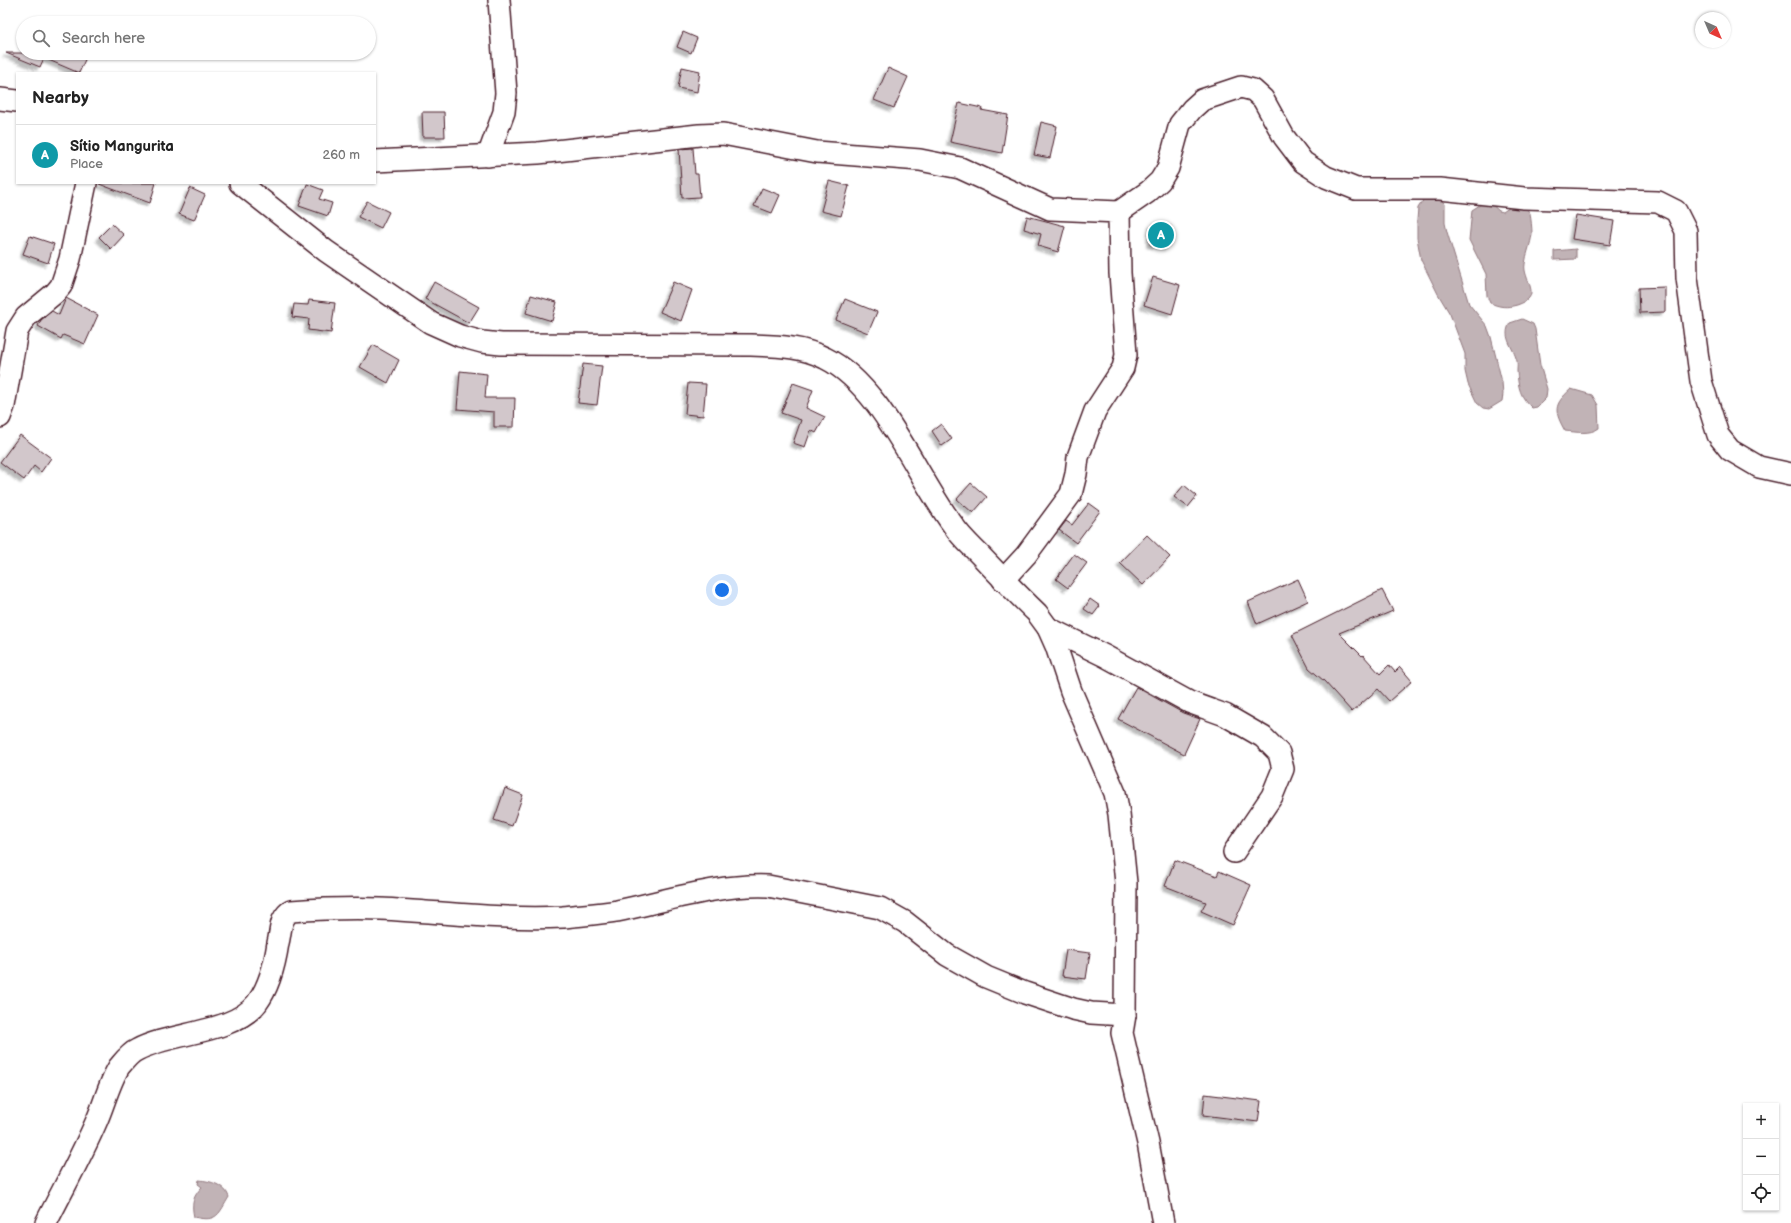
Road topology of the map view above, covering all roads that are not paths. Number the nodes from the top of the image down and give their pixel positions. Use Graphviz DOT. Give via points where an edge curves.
graph roads {
  1 [pos="499,0"];
  2 [pos="0,99"];
  3 [pos="16,101"];
  4 [pos="488,156"];
  5 [pos="376,161"];
  6 [pos="86,184"];
  7 [pos="241,184"];
  8 [pos="1119,212"];
  9 [pos="0,417"];
  10 [pos="1791,474"];
  11 [pos="1003,580"];
  12 [pos="1048,628"];
  13 [pos="1234,852"];
  14 [pos="1125,1015"];
  15 [pos="46,1223"];
  16 [pos="1163,1223"];
  1 -- 4 [label="street" via="506,93 504,112"];
  2 -- 3 [label="street"];
  4 -- 5 [label="street"];
  4 -- 8 [label="street" via="723,134 816,152 920,160 976,174 1050,209"];
  6 -- 9 [label="street" via="70,259 61,286 26,317 17,331"];
  7 -- 11 [label="street" via="333,256 431,323 460,336 502,344 791,347 824,357 844,369 865,390 882,412 953,526"];
  8 -- 10 [label="street" via="1160,181 1168,168 1180,124 1192,108 1202,100 1241,87 1253,90 1263,99 1284,137 1303,162 1326,177 1356,189 1440,189 1524,198 1658,202 1676,212 1686,231 1687,278 1701,381 1718,435 1730,450 1760,467"];
  8 -- 11 [label="street" via="1126,355 1123,368 1095,411 1078,457 1071,494 1026,555"];
  11 -- 12 [label="street" via="1037,613"];
  12 -- 13 [label="street" via="1189,702 1225,715 1263,737 1279,753 1283,769 1272,796"];
  12 -- 14 [label="street" via="1071,691 1115,793 1126,883"];
  14 -- 15 [label="street" via="1073,1009 986,977 947,955 905,922 880,908 768,886 699,892 616,911 562,917 487,916 380,909 291,911 281,924 269,979 256,1004 239,1017 219,1026 136,1050 124,1060"];
  14 -- 16 [label="street" via="1122,1032 1148,1143"];
}
